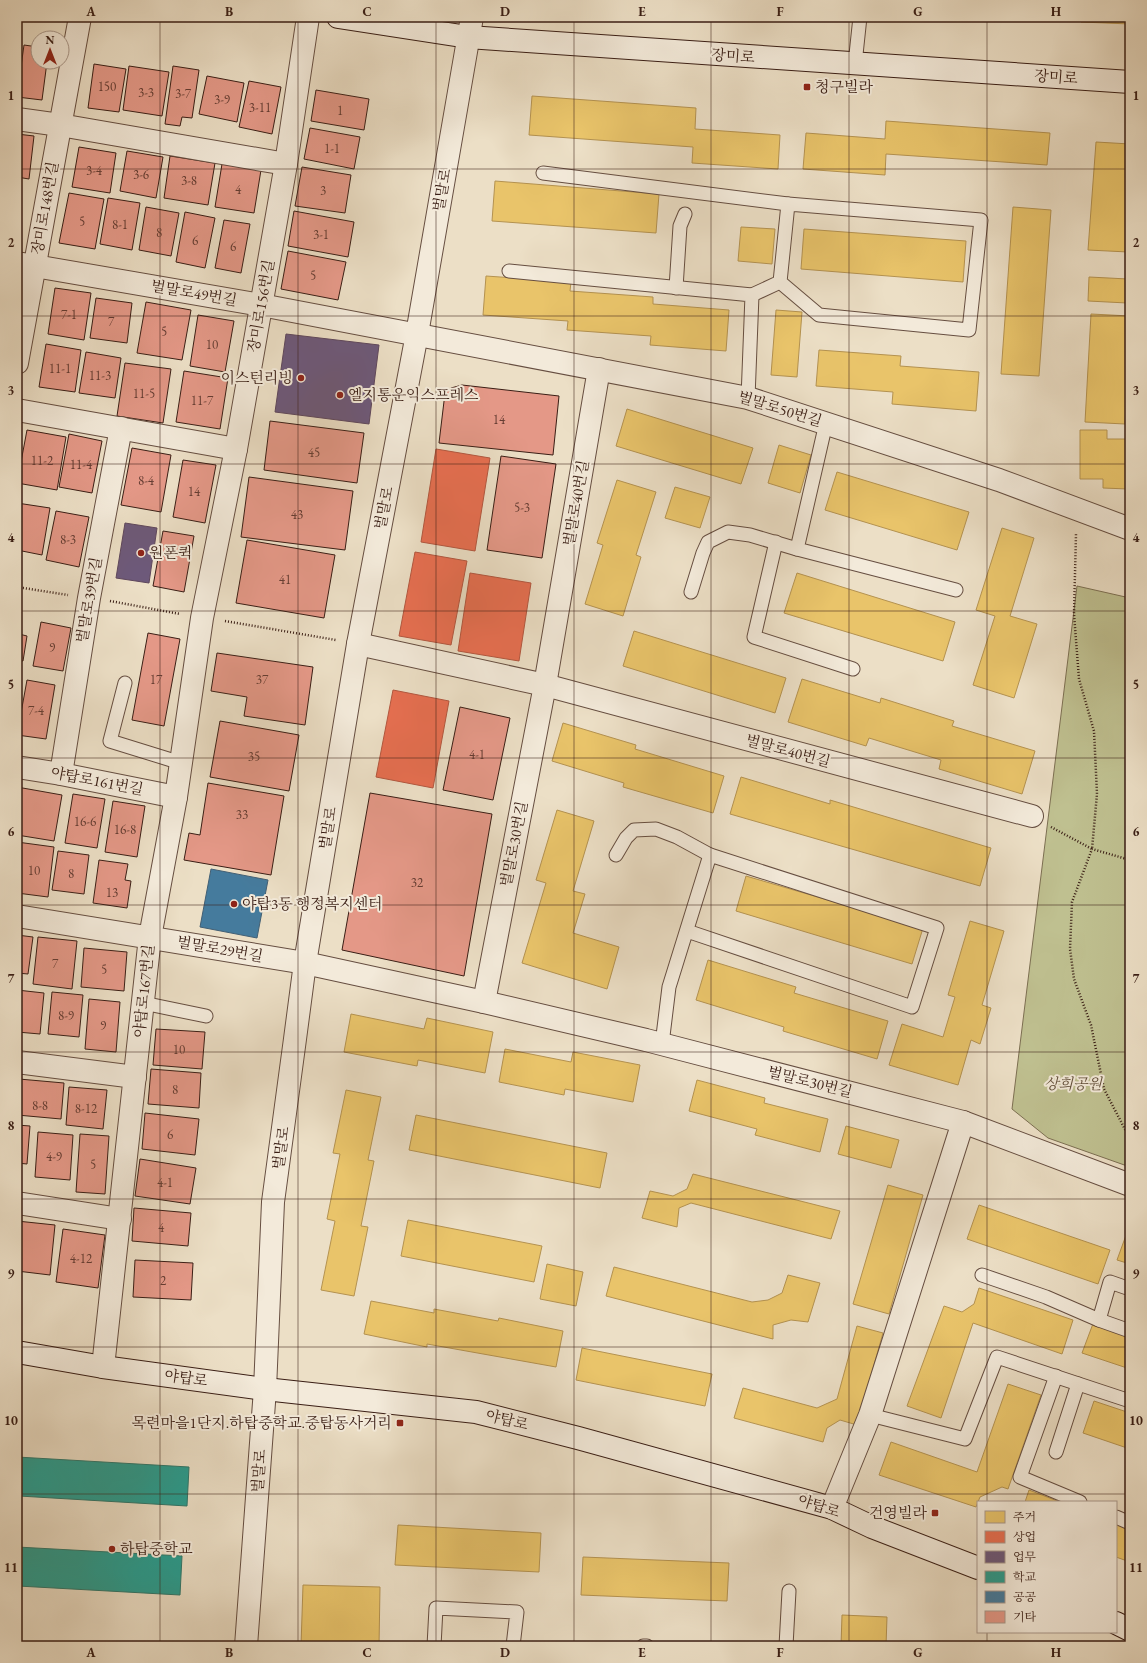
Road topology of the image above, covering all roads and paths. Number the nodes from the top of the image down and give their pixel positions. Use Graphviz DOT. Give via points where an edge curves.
graph roads {
  1 [pos="80,17"];
  2 [pos="308,17"];
  3 [pos="338,17"];
  4 [pos="860,17"];
  5 [pos="470,27"];
  6 [pos="855,64"];
  7 [pos="1130,82"];
  8 [pos="17,119"];
  9 [pos="60,125"];
  10 [pos="286,164"];
  11 [pos="543,173"];
  12 [pos="788,204"];
  13 [pos="685,214"];
  14 [pos="26,264"];
  15 [pos="509,271"];
  16 [pos="780,282"];
  17 [pos="676,288"];
  18 [pos="752,295"];
  19 [pos="261,305"];
  20 [pos="417,334"];
  21 [pos="17,363"];
  22 [pos="599,369"];
  23 [pos="748,398"];
  24 [pos="17,410"];
  25 [pos="826,423"];
  26 [pos="121,428"];
  27 [pos="236,449"];
  28 [pos="1077,511"];
  29 [pos="1130,530"];
  30 [pos="776,542"];
  31 [pos="797,549"];
  32 [pos="956,590"];
  33 [pos="692,592"];
  34 [pos="202,618"];
  35 [pos="358,644"];
  36 [pos="853,669"];
  37 [pos="125,683"];
  38 [pos="545,686"];
  39 [pos="181,762"];
  40 [pos="17,768"];
  41 [pos="61,774"];
  42 [pos="176,797"];
  43 [pos="1032,816"];
  44 [pos="1092,849"];
  45 [pos="616,855"];
  46 [pos="710,855"];
  47 [pos="1130,860"];
  48 [pos="17,916"];
  49 [pos="687,931"];
  50 [pos="150,937"];
  51 [pos="305,964"];
  52 [pos="484,1002"];
  53 [pos="143,1003"];
  54 [pos="206,1016"];
  55 [pos="662,1044"];
  56 [pos="17,1062"];
  57 [pos="136,1078"];
  58 [pos="963,1122"];
  59 [pos="1130,1139"];
  60 [pos="1130,1185"];
  61 [pos="17,1203"];
  62 [pos="120,1219"];
  63 [pos="982,1275"];
  64 [pos="1130,1289"];
  65 [pos="1099,1320"];
  66 [pos="1130,1331"];
  67 [pos="17,1352"];
  68 [pos="103,1367"];
  69 [pos="1056,1376"];
  70 [pos="1078,1384"];
  71 [pos="265,1389"];
  72 [pos="1130,1401"];
  73 [pos="870,1415"];
  74 [pos="1056,1452"];
  75 [pos="1078,1501"];
  76 [pos="832,1508"];
  77 [pos="1117,1517"];
  78 [pos="1130,1523"];
  79 [pos="977,1568"];
  80 [pos="789,1592"];
  81 [pos="1117,1624"];
  82 [pos="1130,1630"];
  83 [pos="246,1646"];
  84 [pos="434,1646"];
  85 [pos="513,1646"];
  86 [pos="643,1646"];
  87 [pos="647,1646"];
  88 [pos="786,1646"];
  1 -- 9 [label="street, 장미로148번길"];
  2 -- 10 [label="street, 장미로156번길"];
  3 -- 5 [label="street, 장미로"];
  4 -- 6 [label="lane"];
  5 -- 6 [label="street, 장미로"];
  5 -- 20 [label="street, 벌말로"];
  6 -- 7 [label="street, 장미로"];
  8 -- 9 [label="street"];
  9 -- 10 [label="street"];
  9 -- 14 [label="street, 장미로148번길"];
  10 -- 19 [label="street, 장미로156번길"];
  11 -- 12 [label="lane"];
  12 -- 16 [label="lane"];
  12 -- 16 [label="lane" via="981,220 969,330 819,315"];
  13 -- 17 [label="lane" via="680,226"];
  14 -- 19 [label="street, 벌말로49번길"];
  14 -- 21 [label="street, 장미로148번길"];
  15 -- 17 [label="lane"];
  16 -- 18 [label="lane"];
  17 -- 18 [label="lane"];
  18 -- 23 [label="lane"];
  19 -- 20 [label="street, 벌말로49번길"];
  19 -- 27 [label="street, 장미로156번길"];
  20 -- 22 [label="street, 벌말로50번길"];
  20 -- 35 [label="street, 벌말로"];
  22 -- 23 [label="street, 벌말로50번길"];
  22 -- 38 [label="street, 벌말로40번길"];
  23 -- 25 [label="street, 벌말로50번길"];
  24 -- 26 [label="street"];
  25 -- 28 [label="street, 벌말로50번길" via="999,480"];
  25 -- 31 [label="lane"];
  26 -- 27 [label="street"];
  26 -- 41 [label="street, 벌말로39번길" via="89,598"];
  27 -- 34 [label="street, 장미로156번길"];
  28 -- 29 [label="street, 벌말로50번길"];
  28 -- 44 [label="path" via="1074,614 1079,679 1094,731 1097,794"];
  30 -- 31 [label="lane"];
  30 -- 33 [label="lane" via="728,532 708,542"];
  30 -- 36 [label="lane" via="754,637"];
  31 -- 32 [label="lane"];
  34 -- 39 [label="street, 야탑로167번길"];
  35 -- 38 [label="street, 벌말로40번길"];
  35 -- 51 [label="street, 벌말로"];
  37 -- 39 [label="lane" via="110,741"];
  38 -- 43 [label="street, 벌말로40번길"];
  38 -- 52 [label="street, 벌말로30번길"];
  39 -- 42 [label="street, 야탑로167번길"];
  40 -- 41 [label="street, 야탑로161번길"];
  41 -- 42 [label="street, 야탑로161번길"];
  42 -- 50 [label="street, 야탑로167번길"];
  43 -- 44 [label="path"];
  44 -- 47 [label="path"];
  44 -- 59 [label="path" via="1072,902 1070,949 1074,979 1090,1025 1104,1088"];
  45 -- 46 [label="lane" via="634,830 656,829"];
  46 -- 49 [label="lane"];
  46 -- 49 [label="lane" via="937,928 912,1006"];
  48 -- 50 [label="street, 벌말로29번길"];
  49 -- 55 [label="lane" via="669,988"];
  50 -- 51 [label="street, 벌말로29번길"];
  50 -- 53 [label="street, 야탑로167번길"];
  51 -- 52 [label="street, 벌말로30번길"];
  51 -- 71 [label="street, 벌말로" via="273,1202"];
  52 -- 55 [label="street, 벌말로30번길"];
  53 -- 54 [label="lane"];
  53 -- 57 [label="street, 야탑로167번길"];
  55 -- 58 [label="street, 벌말로30번길"];
  56 -- 57 [label="street"];
  57 -- 62 [label="street, 야탑로167번길"];
  58 -- 60 [label="street, 벌말로30번길"];
  58 -- 73 [label="street"];
  61 -- 62 [label="street"];
  62 -- 68 [label="street, 야탑로167번길"];
  63 -- 65 [label="lane" via="1046,1297"];
  64 -- 65 [label="lane" via="1110,1282"];
  65 -- 66 [label="lane"];
  67 -- 68 [label="street, 야탑로"];
  68 -- 71 [label="street, 야탑로"];
  69 -- 70 [label="lane"];
  69 -- 73 [label="lane" via="997,1357 965,1439"];
  69 -- 75 [label="lane" via="1020,1477"];
  70 -- 72 [label="lane"];
  70 -- 74 [label="lane"];
  71 -- 76 [label="street, 야탑로" via="476,1412"];
  71 -- 83 [label="street, 벌말로"];
  73 -- 76 [label="street"];
  76 -- 79 [label="street, 야탑로" via="872,1527"];
  77 -- 78 [label="lane"];
  80 -- 88 [label="lane"];
  81 -- 82 [label="street"];
  84 -- 85 [label="lane" via="436,1608 517,1612"];
  86 -- 87 [label="lane"];
}
